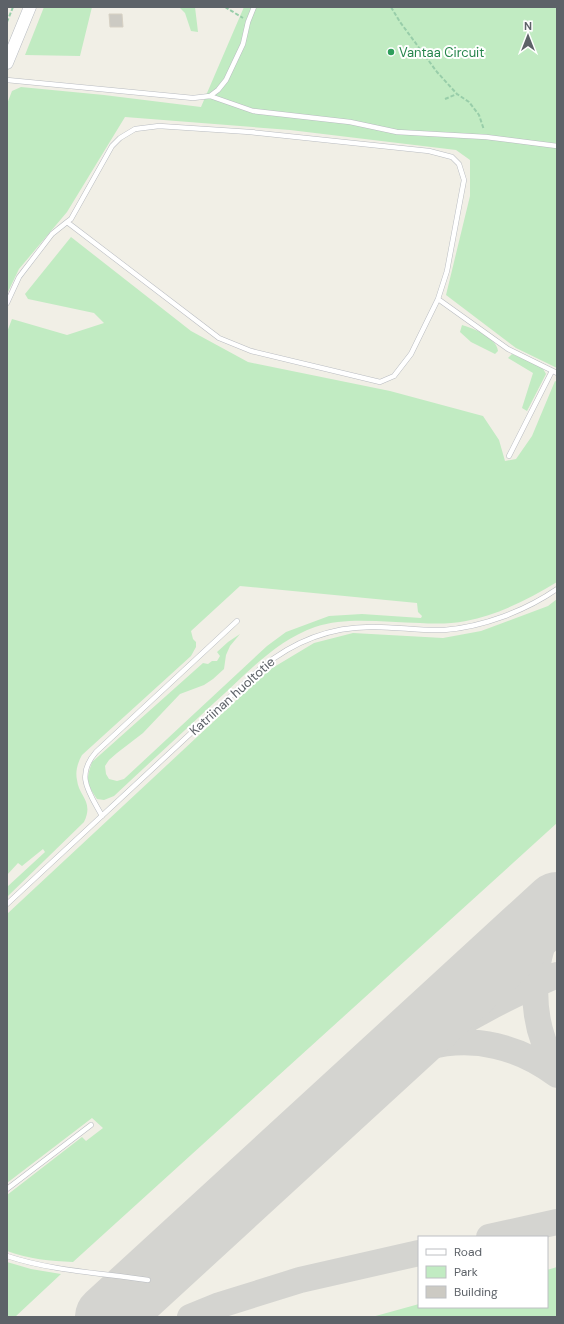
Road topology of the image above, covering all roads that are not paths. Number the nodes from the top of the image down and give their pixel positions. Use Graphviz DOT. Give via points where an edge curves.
graph roads {
  1 [pos="30,7"];
  2 [pos="254,7"];
  3 [pos="7,63"];
  4 [pos="7,80"];
  5 [pos="210,96"];
  6 [pos="557,146"];
  7 [pos="67,222"];
  8 [pos="438,299"];
  9 [pos="7,303"];
  10 [pos="555,372"];
  11 [pos="509,456"];
  12 [pos="557,589"];
  13 [pos="237,621"];
  14 [pos="102,816"];
  15 [pos="7,904"];
  16 [pos="91,1125"];
  17 [pos="7,1189"];
  18 [pos="7,1256"];
  19 [pos="148,1280"];
  1 -- 3 [label="main road"];
  2 -- 5 [label="lane" via="234,65 218,90"];
  4 -- 5 [label="lane" via="193,98"];
  5 -- 6 [label="lane" via="253,111 350,122 397,132 486,137"];
  7 -- 8 [label="lane" via="220,338 251,351 380,382 394,376 411,354"];
  7 -- 8 [label="lane" via="112,146 135,129 159,126 250,132 429,151 452,158 459,164 464,180 447,271"];
  7 -- 9 [label="lane" via="52,234 19,277"];
  8 -- 10 [label="lane" via="508,349"];
  10 -- 11 [label="lane"];
  12 -- 14 [label="lane, Katriinan huoltotie" via="502,616 464,628 427,630 357,627 321,634 296,644 261,668"];
  13 -- 14 [label="lane" via="89,759 85,769 85,782"];
  14 -- 15 [label="lane, Katriinan huoltotie"];
  16 -- 17 [label="lane"];
  18 -- 19 [label="lane" via="52,1267"];
}
